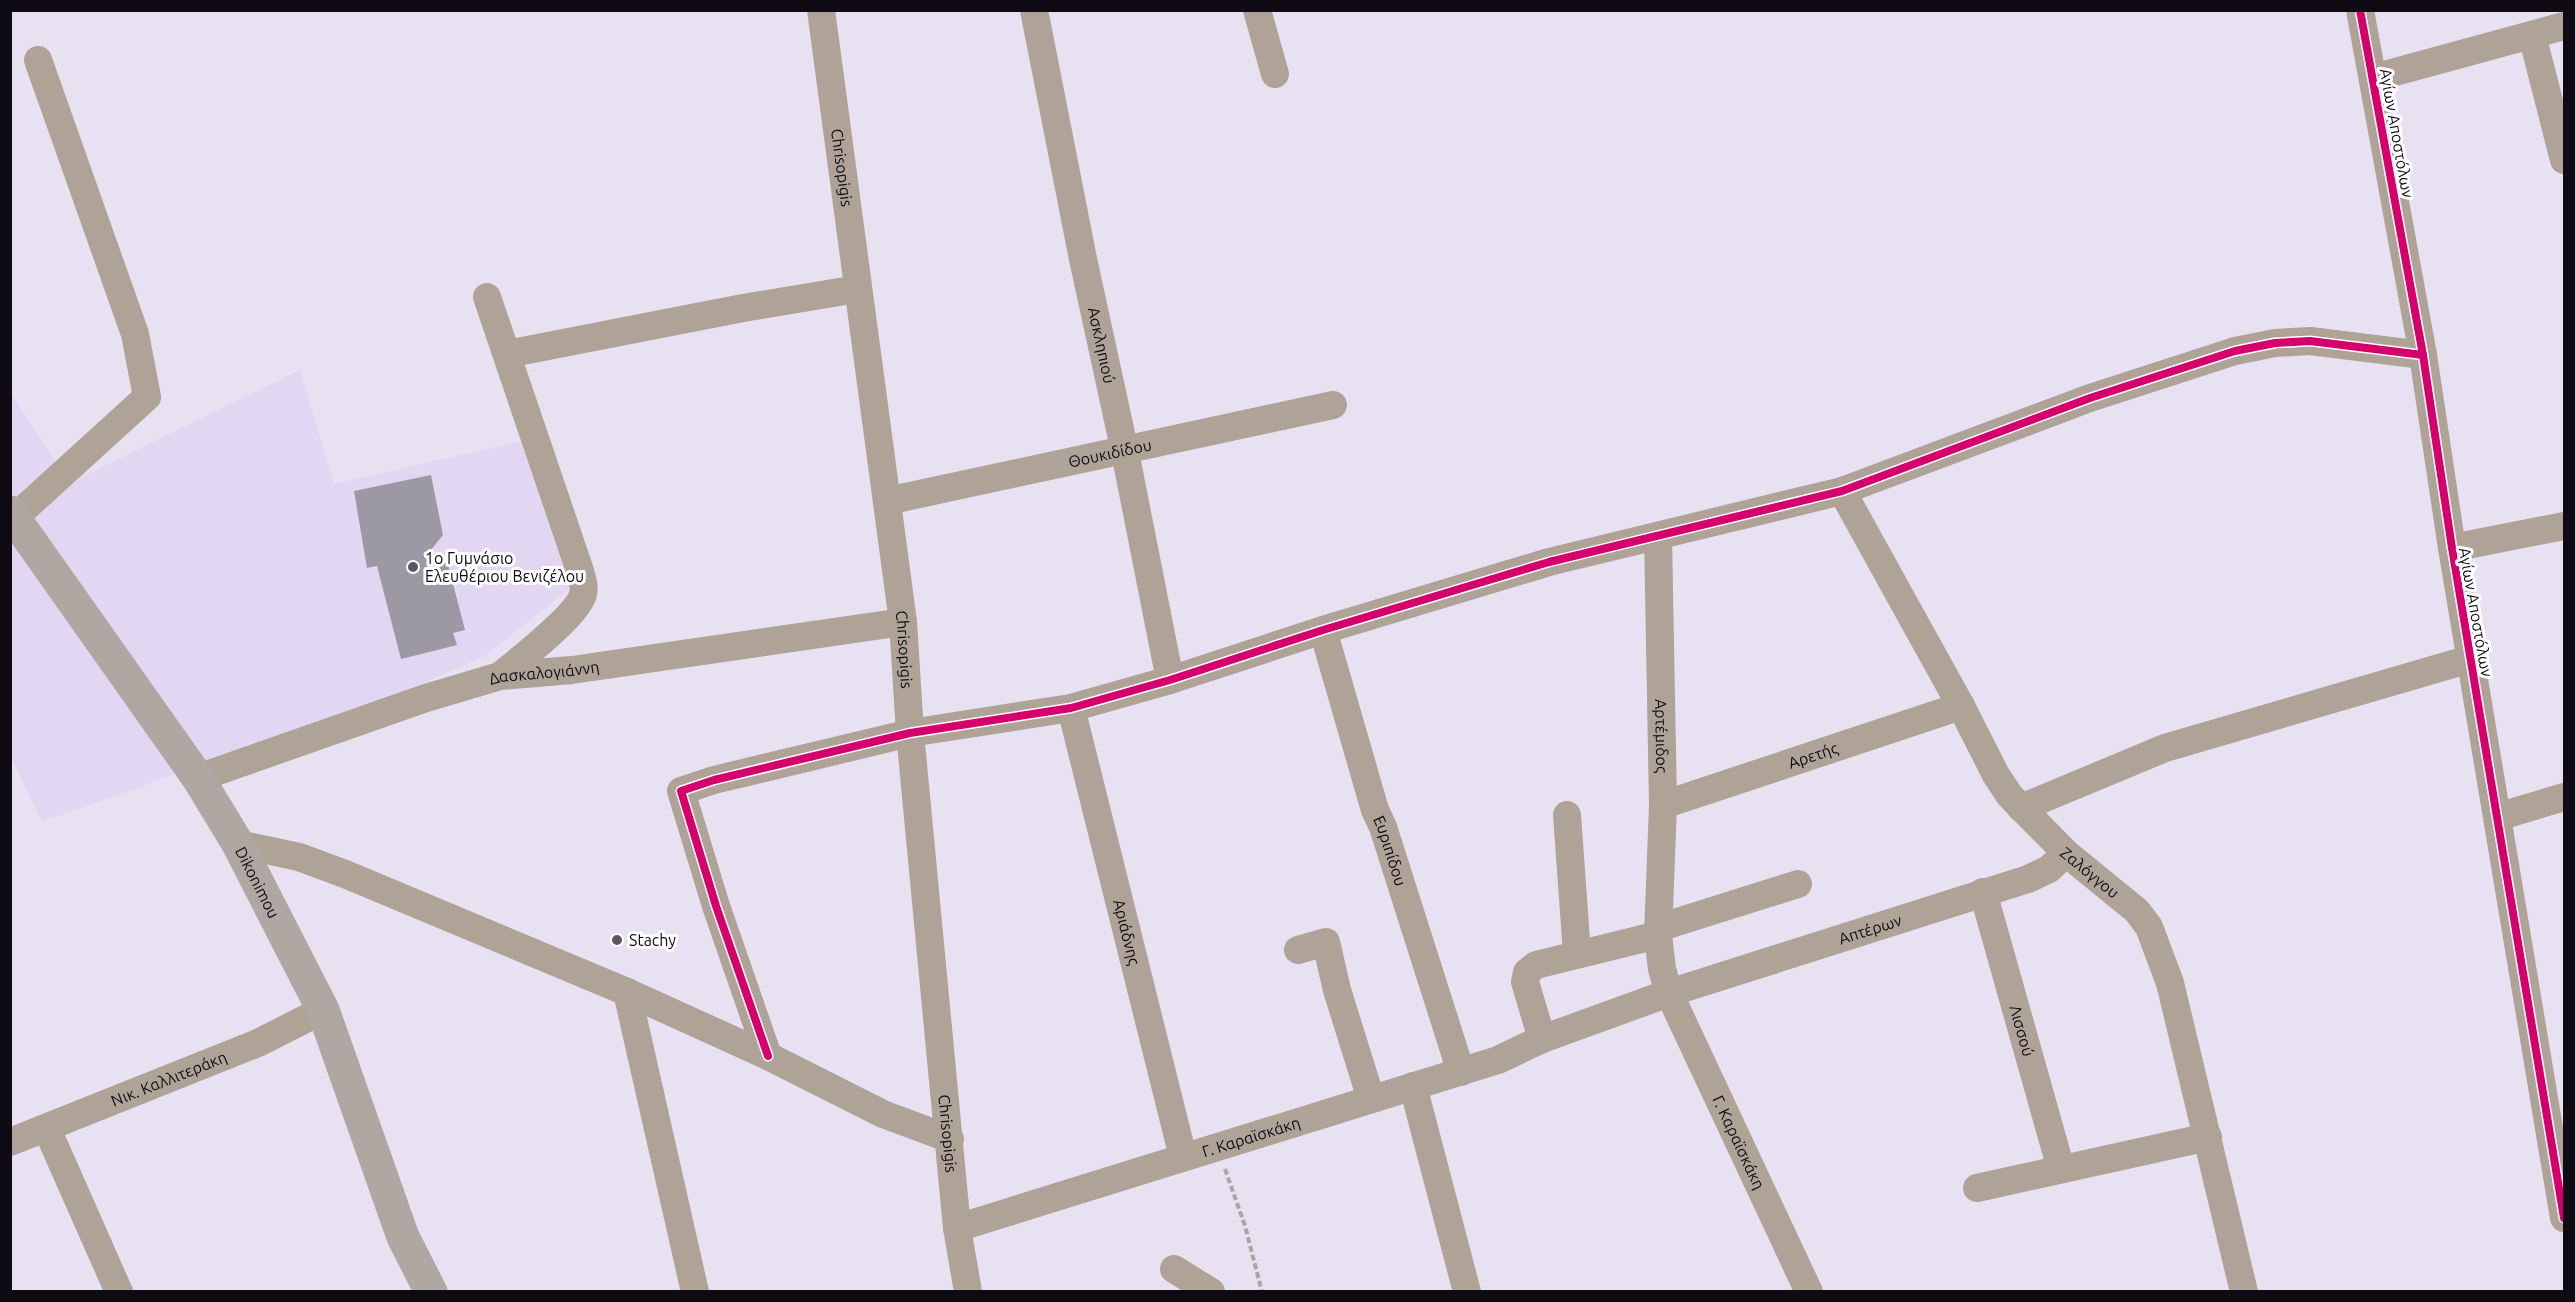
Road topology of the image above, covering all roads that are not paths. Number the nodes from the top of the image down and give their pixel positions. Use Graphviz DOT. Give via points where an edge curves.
graph roads {
  1 [pos="821,10"];
  2 [pos="1034,10"];
  3 [pos="1257,10"];
  4 [pos="2360,10"];
  5 [pos="2565,26"];
  6 [pos="2532,35"];
  7 [pos="38,60"];
  8 [pos="1275,74"];
  9 [pos="2373,78"];
  10 [pos="2565,160"];
  11 [pos="857,289"];
  12 [pos="487,297"];
  13 [pos="507,354"];
  14 [pos="2423,355"];
  15 [pos="1333,405"];
  16 [pos="1125,452"];
  17 [pos="1842,491"];
  18 [pos="887,501"];
  19 [pos="12,515"];
  20 [pos="2565,526"];
  21 [pos="1658,536"];
  22 [pos="2452,548"];
  23 [pos="903,622"];
  24 [pos="1323,630"];
  25 [pos="2470,659"];
  26 [pos="500,676"];
  27 [pos="1170,680"];
  28 [pos="1961,706"];
  29 [pos="1071,708"];
  30 [pos="910,733"];
  31 [pos="198,778"];
  32 [pos="2565,797"];
  33 [pos="1663,805"];
  34 [pos="2021,808"];
  35 [pos="1567,815"];
  36 [pos="2497,817"];
  37 [pos="238,844"];
  38 [pos="2066,853"];
  39 [pos="1798,884"];
  40 [pos="1983,892"];
  41 [pos="1658,932"];
  42 [pos="1298,950"];
  43 [pos="1577,954"];
  44 [pos="627,992"];
  45 [pos="1669,993"];
  46 [pos="323,1010"];
  47 [pos="1542,1039"];
  48 [pos="768,1056"];
  49 [pos="1461,1072"];
  50 [pos="1413,1086"];
  51 [pos="1371,1099"];
  52 [pos="47,1129"];
  53 [pos="2208,1137"];
  54 [pos="950,1139"];
  55 [pos="10,1142"];
  56 [pos="1183,1157"];
  57 [pos="2061,1169"];
  58 [pos="1977,1188"];
  59 [pos="2565,1218"];
  60 [pos="957,1228"];
  61 [pos="1174,1269"];
  62 [pos="427,1290"];
  63 [pos="119,1292"];
  64 [pos="695,1292"];
  65 [pos="968,1292"];
  66 [pos="1211,1292"];
  67 [pos="1467,1292"];
  68 [pos="1809,1292"];
  69 [pos="2244,1292"];
  1 -- 11 [label="street, Chrisopigis"];
  2 -- 16 [label="street, Ασκληπιού"];
  3 -- 8 [label="street"];
  4 -- 9 [label="street, Αγίων Αποστόλων"];
  5 -- 6 [label="street"];
  6 -- 9 [label="street"];
  6 -- 10 [label="street"];
  7 -- 19 [label="street" via="135,334 147,397"];
  9 -- 14 [label="street, Αγίων Αποστόλων"];
  11 -- 13 [label="street"];
  11 -- 18 [label="street, Chrisopigis"];
  12 -- 13 [label="street"];
  13 -- 26 [label="street" via="584,593 563,621"];
  14 -- 17 [label="street" via="2310,341 2235,351 2090,398"];
  14 -- 22 [label="street, Αγίων Αποστόλων"];
  15 -- 16 [label="street, Θουκιδίδου"];
  16 -- 18 [label="street, Θουκιδίδου"];
  16 -- 27 [label="street, Ασκληπιού"];
  17 -- 21 [label="street"];
  17 -- 28 [label="street, Ζαλόγγου"];
  18 -- 23 [label="street, Chrisopigis"];
  19 -- 31 [label="main road, Dikonimou"];
  20 -- 22 [label="street"];
  21 -- 24 [label="street" via="1550,562"];
  21 -- 33 [label="street, Αρτέμιδος"];
  22 -- 25 [label="street, Αγίων Αποστόλων"];
  23 -- 26 [label="street, Δασκαλογιάννη" via="572,670"];
  23 -- 30 [label="street, Chrisopigis"];
  24 -- 27 [label="street"];
  24 -- 49 [label="street, Ευριπίδου" via="1374,810 1383,827"];
  25 -- 34 [label="street" via="2165,748"];
  25 -- 36 [label="street, Αγίων Αποστόλων"];
  26 -- 31 [label="street, Δασκαλογιάννη"];
  27 -- 29 [label="street"];
  28 -- 33 [label="street, Αρετής"];
  28 -- 34 [label="street, Ζαλόγγου" via="1996,774"];
  29 -- 30 [label="street"];
  29 -- 56 [label="street, Αριάδνης"];
  30 -- 48 [label="street" via="681,790"];
  30 -- 54 [label="street, Chrisopigis"];
  31 -- 37 [label="main road, Dikonimou"];
  32 -- 36 [label="street"];
  33 -- 41 [label="street, Αρτέμιδος"];
  34 -- 38 [label="street, Ζαλόγγου"];
  35 -- 43 [label="street"];
  36 -- 59 [label="street, Αγίων Αποστόλων"];
  37 -- 44 [label="street" via="299,857 345,874"];
  37 -- 46 [label="main road, Dikonimou"];
  38 -- 40 [label="street, Απτέρων" via="2049,869 2028,879"];
  38 -- 53 [label="street, Ζαλόγγου" via="2137,911 2149,927 2170,983"];
  39 -- 41 [label="street"];
  40 -- 45 [label="street, Απτέρων"];
  40 -- 57 [label="street, Λισσού"];
  41 -- 43 [label="street"];
  41 -- 45 [label="street, Γ. Καραϊσκάκη"];
  42 -- 51 [label="street" via="1326,942"];
  43 -- 47 [label="street" via="1536,965 1525,976"];
  44 -- 48 [label="street"];
  44 -- 64 [label="street"];
  45 -- 47 [label="street, Γ. Καραϊσκάκη"];
  45 -- 68 [label="street, Γ. Καραϊσκάκη"];
  46 -- 52 [label="street, Νικ. Καλλιτεράκη" via="258,1043"];
  46 -- 62 [label="main road, Dikonimou" via="403,1237"];
  47 -- 49 [label="street, Γ. Καραϊσκάκη"];
  48 -- 54 [label="street" via="883,1114"];
  49 -- 50 [label="street, Γ. Καραϊσκάκη"];
  50 -- 51 [label="street, Γ. Καραϊσκάκη"];
  50 -- 67 [label="street"];
  51 -- 56 [label="street, Γ. Καραϊσκάκη"];
  52 -- 55 [label="street, Νικ. Καλλιτεράκη"];
  52 -- 63 [label="street"];
  53 -- 57 [label="street"];
  53 -- 69 [label="street, Ζαλόγγου"];
  54 -- 60 [label="street, Chrisopigis"];
  56 -- 60 [label="street, Γ. Καραϊσκάκη"];
  57 -- 58 [label="street"];
  60 -- 65 [label="street, Chrisopigis"];
  61 -- 66 [label="street"];
}
